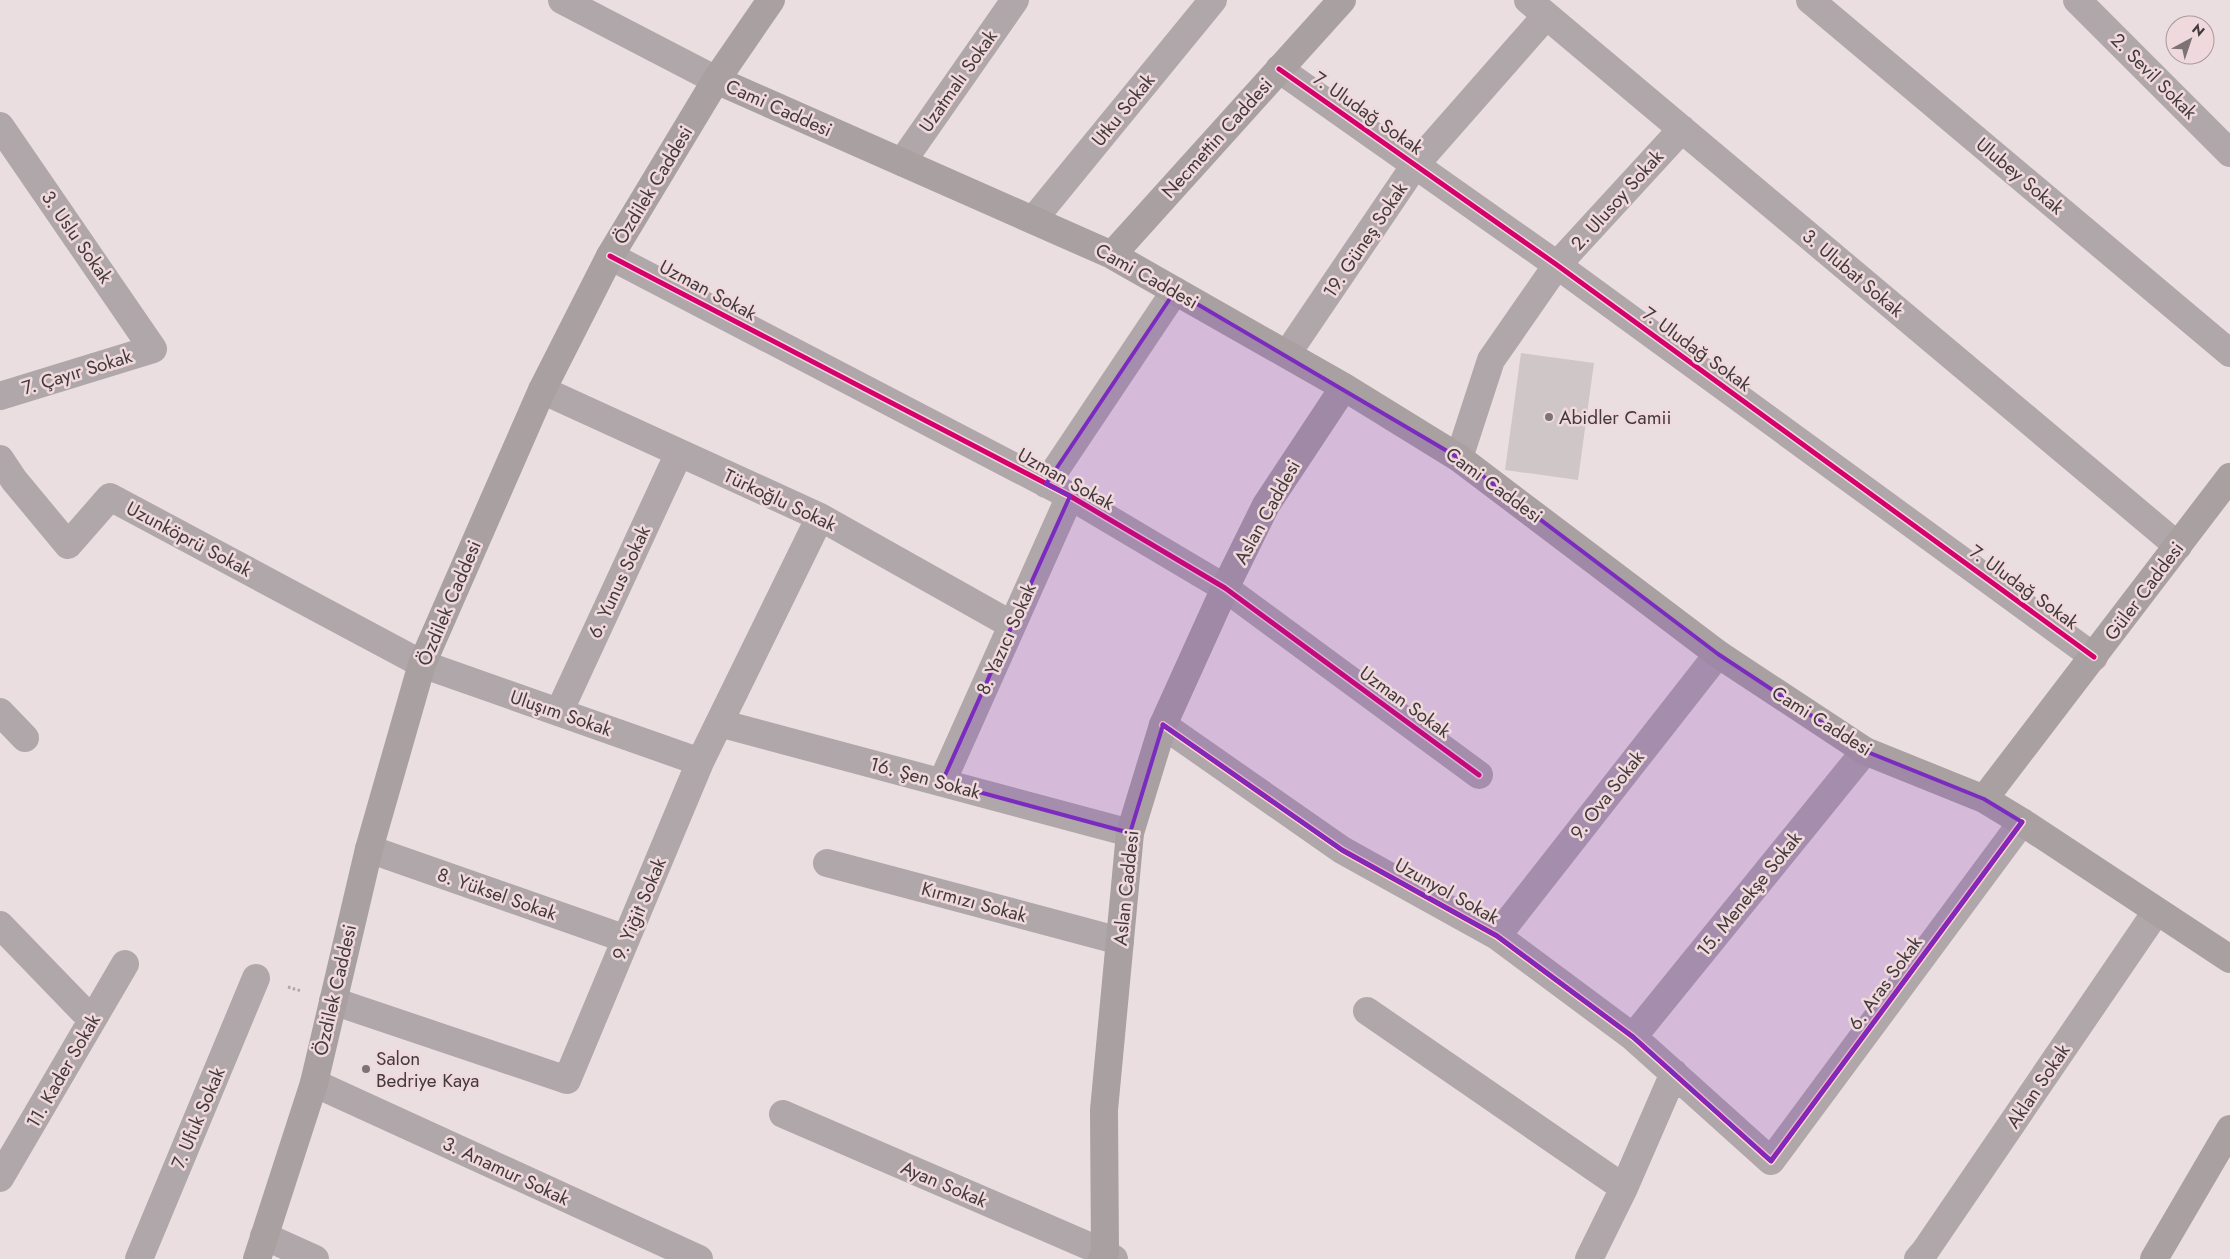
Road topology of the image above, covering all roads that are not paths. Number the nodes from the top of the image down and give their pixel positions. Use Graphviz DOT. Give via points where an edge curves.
graph roads {
  1 [pos="562,0"];
  2 [pos="771,0"];
  3 [pos="1015,0"];
  4 [pos="1213,0"];
  5 [pos="1342,0"];
  6 [pos="1810,0"];
  7 [pos="2078,0"];
  8 [pos="1537,8"];
  9 [pos="1280,69"];
  10 [pos="716,80"];
  11 [pos="0,126"];
  12 [pos="1682,129"];
  13 [pos="2230,153"];
  14 [pos="902,162"];
  15 [pos="1416,165"];
  16 [pos="1033,220"];
  17 [pos="1112,255"];
  18 [pos="610,256"];
  19 [pos="1557,265"];
  20 [pos="1175,291"];
  21 [pos="153,349"];
  22 [pos="2230,353"];
  23 [pos="1287,354"];
  24 [pos="1344,387"];
  25 [pos="542,390"];
  26 [pos="0,396"];
  27 [pos="679,453"];
  28 [pos="0,458"];
  29 [pos="1460,458"];
  30 [pos="2230,477"];
  31 [pos="1046,484"];
  32 [pos="1070,496"];
  33 [pos="820,517"];
  34 [pos="2178,546"];
  35 [pos="1225,588"];
  36 [pos="1012,625"];
  37 [pos="1718,654"];
  38 [pos="2094,657"];
  39 [pos="422,664"];
  40 [pos="0,712"];
  41 [pos="559,712"];
  42 [pos="719,724"];
  43 [pos="1163,725"];
  44 [pos="25,738"];
  45 [pos="1864,751"];
  46 [pos="700,762"];
  47 [pos="1479,775"];
  48 [pos="942,782"];
  49 [pos="1984,799"];
  50 [pos="2022,822"];
  51 [pos="1130,833"];
  52 [pos="369,849"];
  53 [pos="827,863"];
  54 [pos="2156,912"];
  55 [pos="0,925"];
  56 [pos="1496,936"];
  57 [pos="626,939"];
  58 [pos="1120,941"];
  59 [pos="2230,959"];
  60 [pos="125,964"];
  61 [pos="256,978"];
  62 [pos="333,1001"];
  63 [pos="1367,1011"];
  64 [pos="92,1020"];
  65 [pos="1633,1037"];
  66 [pos="1674,1073"];
  67 [pos="314,1083"];
  68 [pos="783,1114"];
  69 [pos="2230,1129"];
  70 [pos="1771,1161"];
  71 [pos="0,1178"];
  72 [pos="1624,1188"];
  73 [pos="260,1247"];
  74 [pos="1107,1257"];
  75 [pos="139,1259"];
  76 [pos="315,1259"];
  77 [pos="699,1259"];
  78 [pos="1589,1259"];
  79 [pos="1918,1259"];
  80 [pos="2154,1259"];
  1 -- 10 [label="street"];
  2 -- 10 [label="main road, Özdilek Caddesi"];
  3 -- 14 [label="street, Uzatmalı Sokak"];
  4 -- 16 [label="street, Utku Sokak"];
  5 -- 9 [label="main road, Necmettin Caddesi"];
  6 -- 22 [label="street, Ulubey Sokak"];
  7 -- 13 [label="street, 2. Sevil Sokak"];
  8 -- 12 [label="street, 3. Ulubat Sokak"];
  8 -- 15 [label="street, 19. Güneş Sokak"];
  9 -- 15 [label="street, 7. Uludağ Sokak"];
  9 -- 17 [label="main road, Necmettin Caddesi"];
  10 -- 14 [label="main road, Cami Caddesi"];
  10 -- 18 [label="main road, Özdilek Caddesi"];
  11 -- 21 [label="street, 3. Uslu Sokak"];
  12 -- 19 [label="street, 2. Ulusoy Sokak"];
  12 -- 34 [label="street, 3. Ulubat Sokak"];
  14 -- 16 [label="main road, Cami Caddesi"];
  15 -- 19 [label="street, 7. Uludağ Sokak"];
  15 -- 23 [label="street, 19. Güneş Sokak"];
  16 -- 17 [label="main road, Cami Caddesi"];
  17 -- 20 [label="main road, Cami Caddesi"];
  18 -- 25 [label="main road, Özdilek Caddesi"];
  18 -- 31 [label="street, Uzman Sokak"];
  19 -- 29 [label="street, 2. Ulusoy Sokak" via="1491,360"];
  19 -- 38 [label="street, 7. Uludağ Sokak"];
  20 -- 23 [label="main road, Cami Caddesi"];
  20 -- 31 [label="street"];
  21 -- 26 [label="street, 7. Çayır Sokak"];
  23 -- 24 [label="main road, Cami Caddesi"];
  24 -- 29 [label="main road, Cami Caddesi"];
  24 -- 35 [label="main road, Aslan Caddesi" via="1266,505"];
  25 -- 27 [label="street, Türkoğlu Sokak"];
  25 -- 39 [label="main road, Özdilek Caddesi"];
  27 -- 33 [label="street, Türkoğlu Sokak"];
  27 -- 41 [label="street, 6. Yunus Sokak"];
  28 -- 39 [label="street, Uzunköprü Sokak" via="14,480 68,545 110,497"];
  29 -- 37 [label="main road, Cami Caddesi"];
  30 -- 34 [label="main road, Güler Caddesi"];
  31 -- 32 [label="street, Uzman Sokak"];
  32 -- 35 [label="street, Uzman Sokak"];
  32 -- 36 [label="street, 8. Yazıcı Sokak"];
  33 -- 36 [label="street, Türkoğlu Sokak"];
  33 -- 42 [label="street, 9. Yiğit Sokak"];
  34 -- 38 [label="main road, Güler Caddesi"];
  35 -- 43 [label="main road, Aslan Caddesi"];
  35 -- 47 [label="street, Uzman Sokak"];
  36 -- 48 [label="street, 8. Yazıcı Sokak"];
  37 -- 45 [label="main road, Cami Caddesi"];
  37 -- 56 [label="street, 9. Ova Sokak"];
  38 -- 49 [label="main road, Güler Caddesi"];
  39 -- 41 [label="street, Uluşım Sokak"];
  39 -- 52 [label="main road, Özdilek Caddesi"];
  40 -- 44 [label="street"];
  41 -- 46 [label="street, Uluşım Sokak"];
  42 -- 46 [label="street, 9. Yiğit Sokak"];
  42 -- 48 [label="street, 16. Şen Sokak"];
  43 -- 51 [label="main road, Aslan Caddesi"];
  43 -- 56 [label="street, Uzunyol Sokak" via="1342,850"];
  45 -- 49 [label="main road, Cami Caddesi"];
  45 -- 65 [label="street, 15. Menekşe Sokak"];
  46 -- 57 [label="street, 9. Yiğit Sokak"];
  48 -- 51 [label="street, 16. Şen Sokak"];
  49 -- 50 [label="main road, Cami Caddesi"];
  50 -- 54 [label="main road, Cami Caddesi"];
  50 -- 70 [label="street, 6. Aras Sokak"];
  51 -- 58 [label="main road, Aslan Caddesi"];
  52 -- 57 [label="street, 8. Yüksel Sokak"];
  52 -- 62 [label="main road, Özdilek Caddesi"];
  53 -- 58 [label="street, Kırmızı Sokak"];
  54 -- 59 [label="main road, Cami Caddesi"];
  54 -- 79 [label="street, Aklan Sokak"];
  55 -- 64 [label="street"];
  56 -- 65 [label="street, Uzunyol Sokak"];
  57 -- 62 [label="street, 9. Yiğit Sokak" via="566,1080"];
  58 -- 74 [label="main road, Aslan Caddesi" via="1104,1110"];
  60 -- 64 [label="street, 11. Kader Sokak"];
  61 -- 75 [label="street, 7. Ufuk Sokak"];
  62 -- 67 [label="main road, Özdilek Caddesi"];
  63 -- 72 [label="street"];
  64 -- 71 [label="street, 11. Kader Sokak"];
  65 -- 66 [label="street, Uzunyol Sokak"];
  66 -- 70 [label="street, Uzunyol Sokak"];
  66 -- 72 [label="street"];
  67 -- 73 [label="main road, Özdilek Caddesi"];
  67 -- 77 [label="street, 3. Anamur Sokak"];
  68 -- 74 [label="street, Ayan Sokak"];
  69 -- 80 [label="main road"];
  72 -- 78 [label="street"];
  73 -- 76 [label="street"];
}
